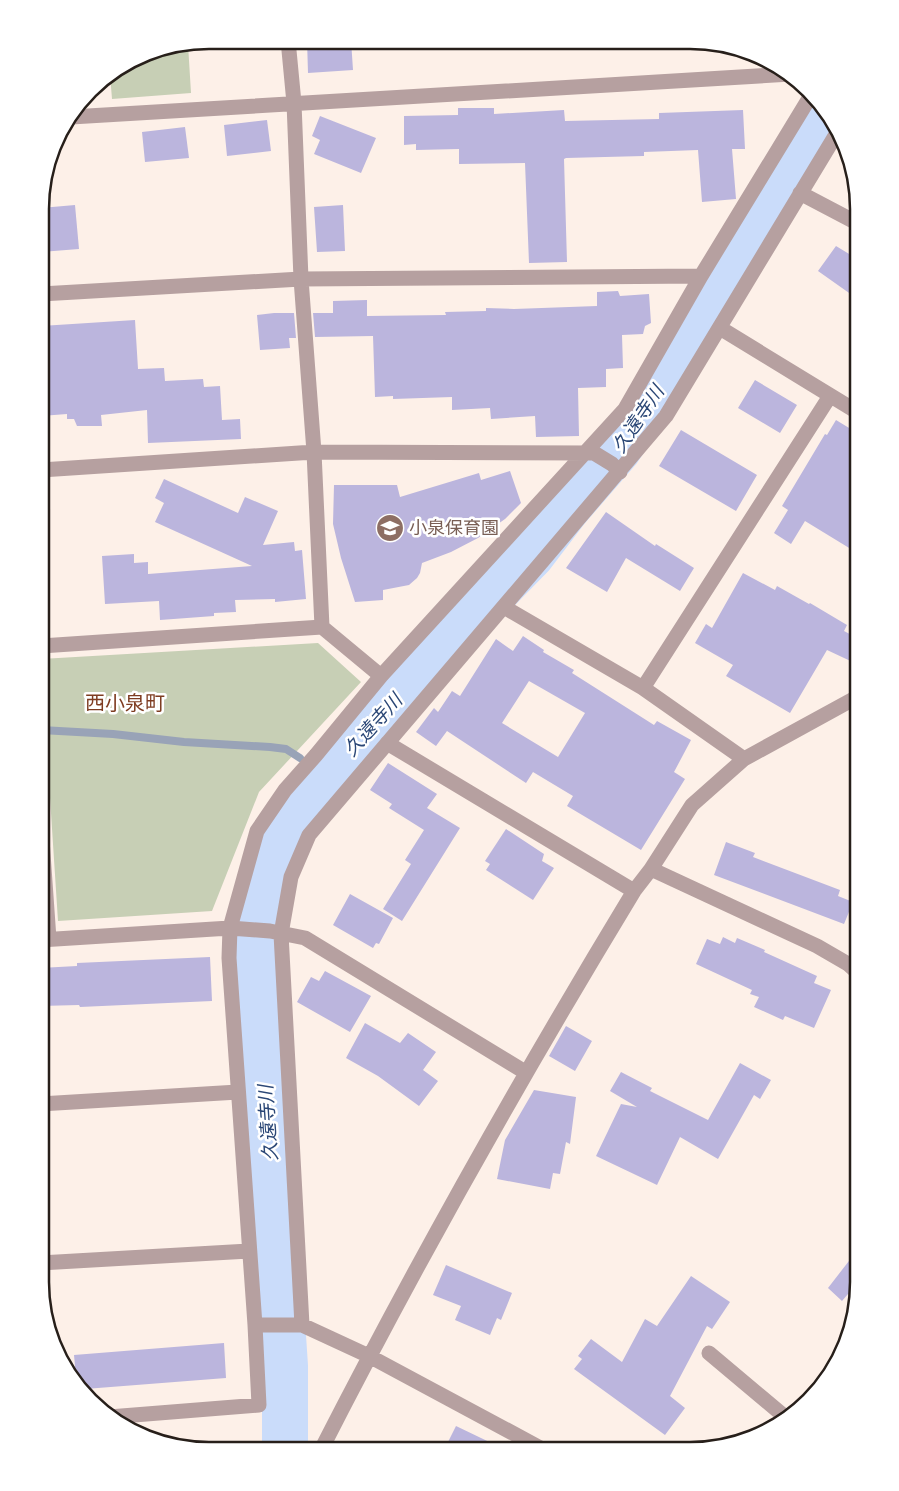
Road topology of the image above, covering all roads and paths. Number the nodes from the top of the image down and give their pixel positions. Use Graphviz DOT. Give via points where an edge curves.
graph roads {
  1 [pos="289,49"];
  2 [pos="777,75"];
  3 [pos="808,101"];
  4 [pos="294,103"];
  5 [pos="78,116"];
  6 [pos="834,139"];
  7 [pos="800,193"];
  8 [pos="850,219"];
  9 [pos="701,276"];
  10 [pos="301,279"];
  11 [pos="49,294"];
  12 [pos="720,328"];
  13 [pos="830,396"];
  14 [pos="850,408"];
  15 [pos="314,452"];
  16 [pos="590,453"];
  17 [pos="616,468"];
  18 [pos="49,469"];
  19 [pos="504,607"];
  20 [pos="322,627"];
  21 [pos="49,645"];
  22 [pos="381,676"];
  23 [pos="643,688"];
  24 [pos="850,701"];
  25 [pos="387,743"];
  26 [pos="744,759"];
  27 [pos="651,869"];
  28 [pos="634,891"];
  29 [pos="236,928"];
  30 [pos="276,932"];
  31 [pos="49,939"];
  32 [pos="850,966"];
  33 [pos="525,1072"];
  34 [pos="238,1092"];
  35 [pos="49,1103"];
  36 [pos="249,1251"];
  37 [pos="49,1262"];
  38 [pos="260,1325"];
  39 [pos="296,1325"];
  40 [pos="709,1354"];
  41 [pos="369,1356"];
  42 [pos="781,1414"];
  43 [pos="122,1416"];
  44 [pos="324,1442"];
  45 [pos="527,1442"];
  1 -- 4 [label="street"];
  2 -- 4 [label="street"];
  3 -- 9 [label="street"];
  4 -- 5 [label="street"];
  4 -- 10 [label="street"];
  6 -- 7 [label="street"];
  7 -- 8 [label="street"];
  7 -- 12 [label="street"];
  9 -- 10 [label="street"];
  9 -- 16 [label="street" via="625,409"];
  10 -- 11 [label="street"];
  10 -- 15 [label="street"];
  12 -- 13 [label="street"];
  12 -- 17 [label="street" via="666,416"];
  13 -- 14 [label="street"];
  13 -- 23 [label="street"];
  15 -- 16 [label="street"];
  15 -- 18 [label="street"];
  15 -- 20 [label="street"];
  16 -- 17 [label="street"];
  16 -- 22 [label="street"];
  17 -- 19 [label="street"];
  19 -- 23 [label="street"];
  19 -- 25 [label="street"];
  20 -- 21 [label="street"];
  20 -- 22 [label="street"];
  22 -- 29 [label="street" via="285,790 257,830"];
  23 -- 26 [label="street"];
  24 -- 26 [label="street"];
  25 -- 28 [label="street"];
  25 -- 30 [label="street" via="309,835 291,878"];
  26 -- 27 [label="street" via="692,805"];
  27 -- 28 [label="street"];
  27 -- 32 [label="street" via="817,946"];
  28 -- 33 [label="street"];
  29 -- 30 [label="street"];
  29 -- 31 [label="street"];
  29 -- 34 [label="street" via="229,958"];
  30 -- 33 [label="street" via="305,938"];
  30 -- 39 [label="street"];
  33 -- 41 [label="street"];
  34 -- 35 [label="street"];
  34 -- 36 [label="street"];
  36 -- 37 [label="street"];
  36 -- 38 [label="street"];
  38 -- 39 [label="street"];
  38 -- 43 [label="street" via="259,1405"];
  39 -- 41 [label="street"];
  40 -- 42 [label="street"];
  41 -- 44 [label="street"];
  41 -- 45 [label="street"];
}
